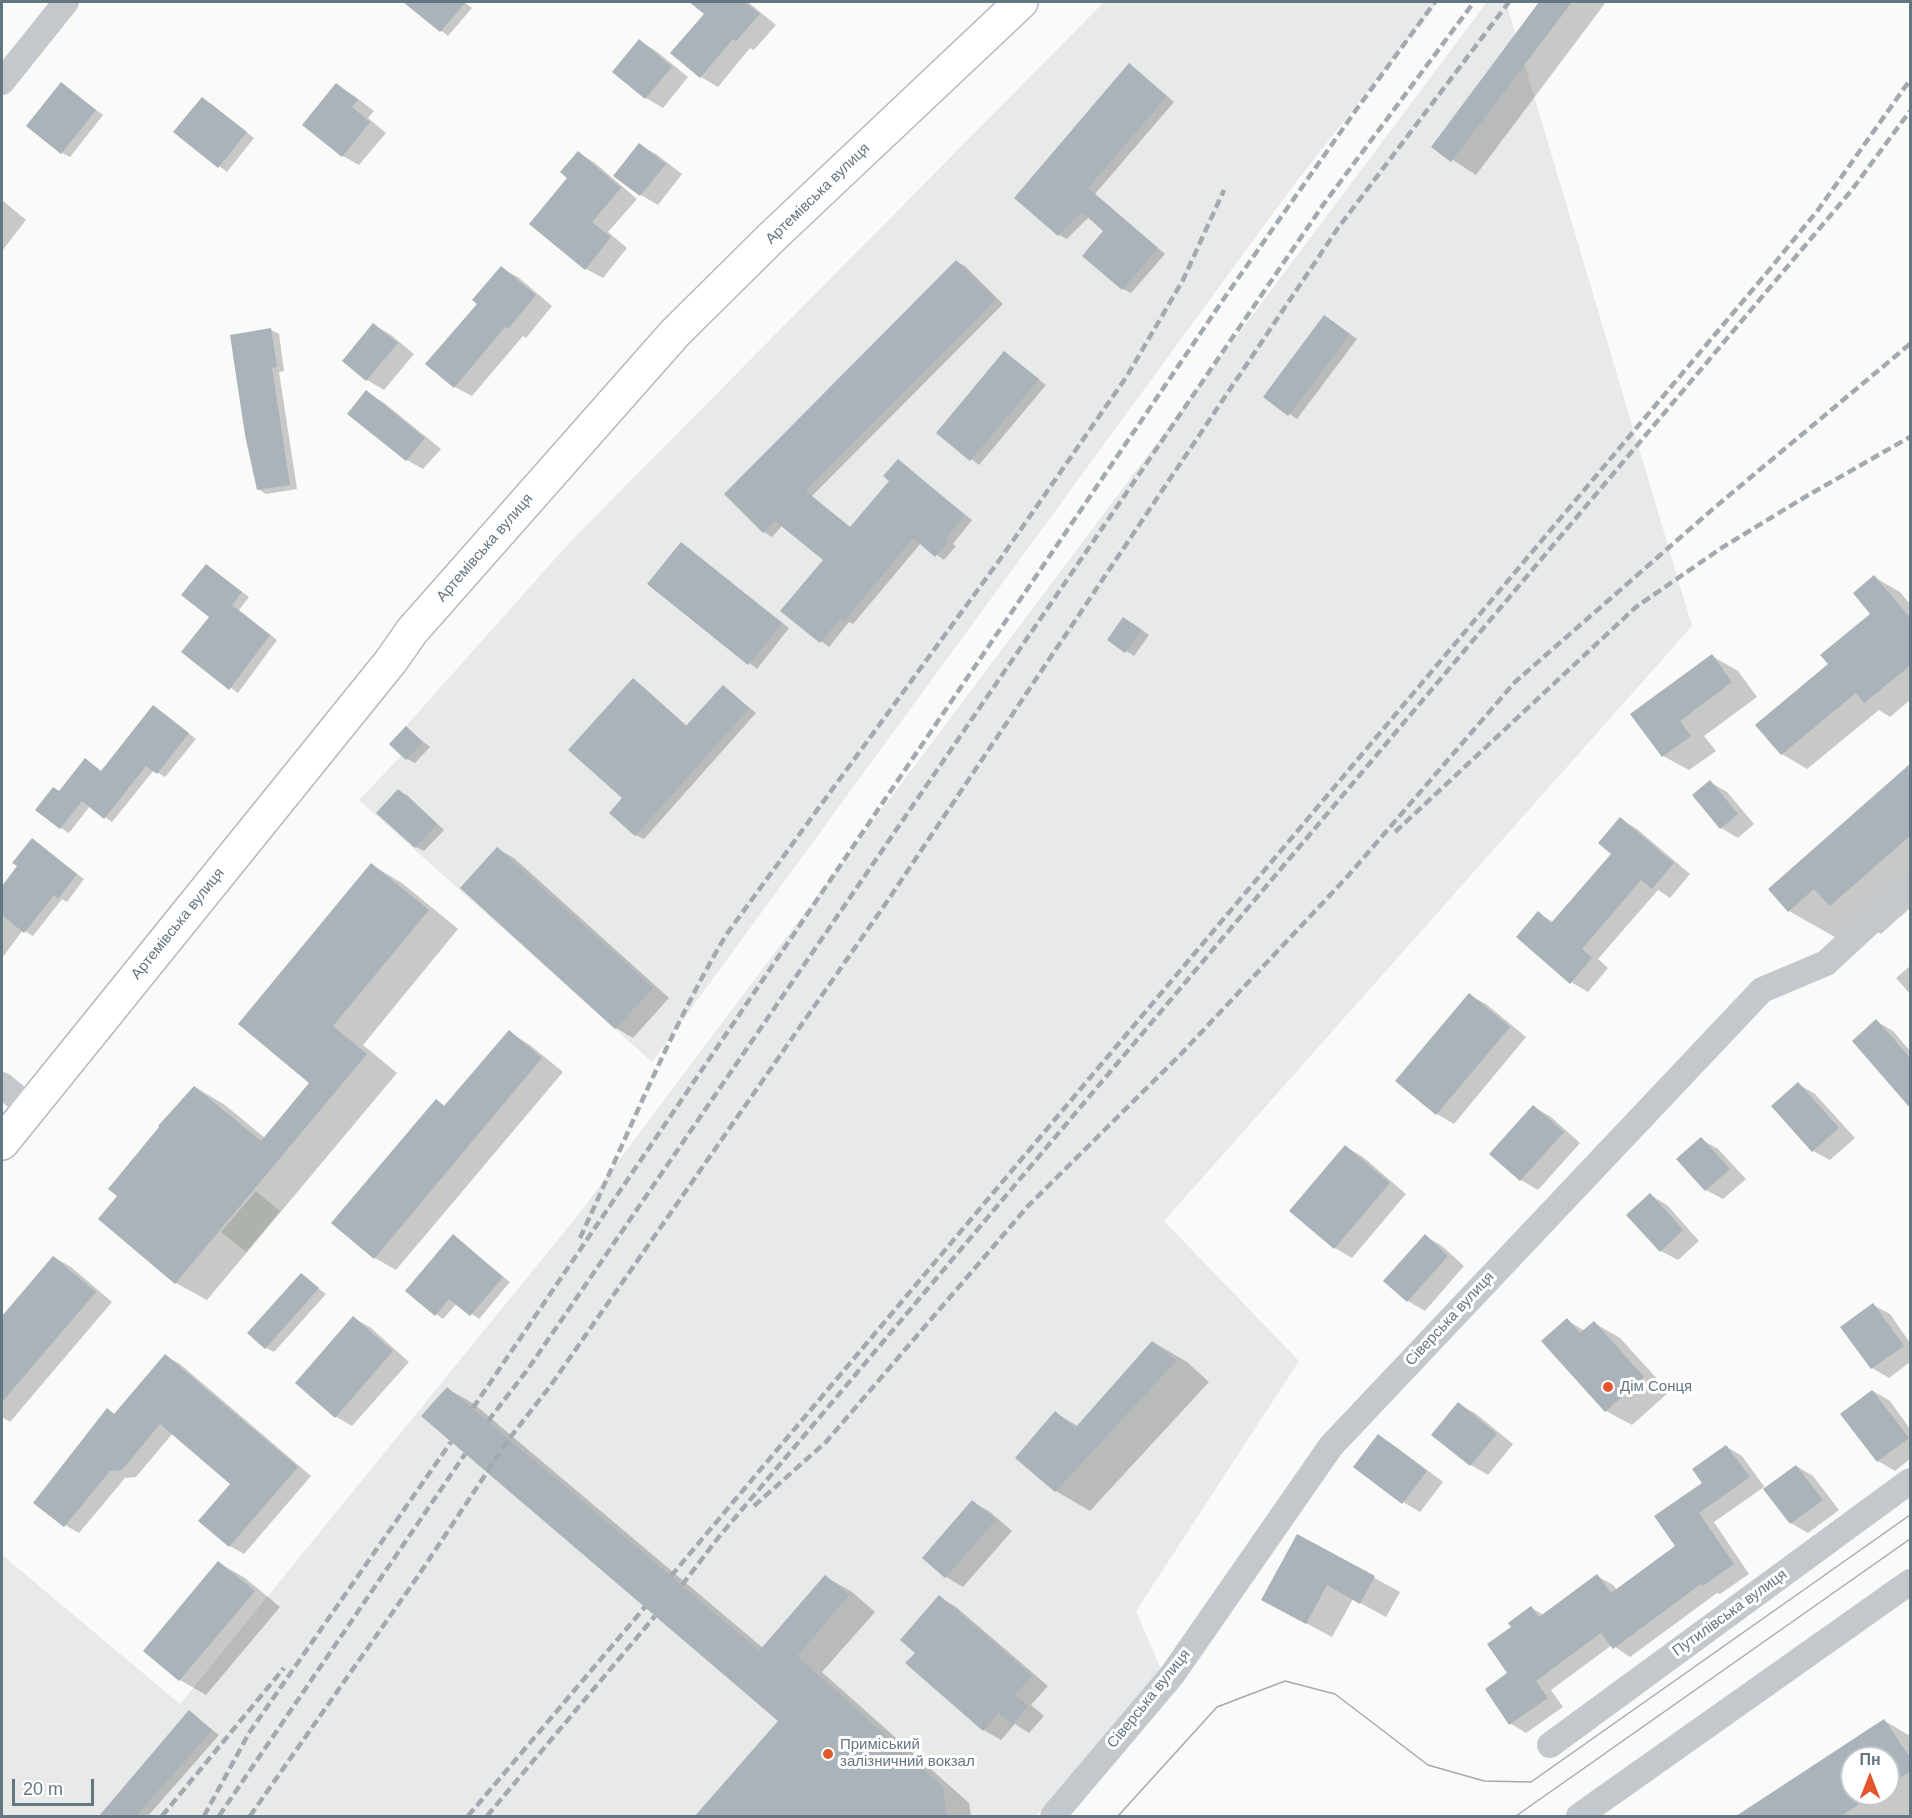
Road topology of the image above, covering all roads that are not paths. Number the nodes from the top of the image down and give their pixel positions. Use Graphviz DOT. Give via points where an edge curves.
graph roads {
  1 [pos="66,2"];
  2 [pos="1021,2"];
  3 [pos="2,82"];
  4 [pos="1911,885"];
  5 [pos="2,1085"];
  6 [pos="30,1108"];
  7 [pos="2,1143"];
  8 [pos="1911,1481"];
  9 [pos="1911,1582"];
  10 [pos="1550,1745"];
  11 [pos="1053,1816"];
  12 [pos="1579,1816"];
  1 -- 3 [label="street"];
  2 -- 6 [label="main road, Артемівська вулиця" via="675,333 412,631"];
  4 -- 11 [label="street, Сіверська вулиця" via="1826,963 1762,990 1331,1446 1172,1675"];
  5 -- 6 [label="street"];
  6 -- 7 [label="main road, Артемівська вулиця"];
  8 -- 10 [label="street, Путилівська вулиця"];
  9 -- 12 [label="street"];
}
